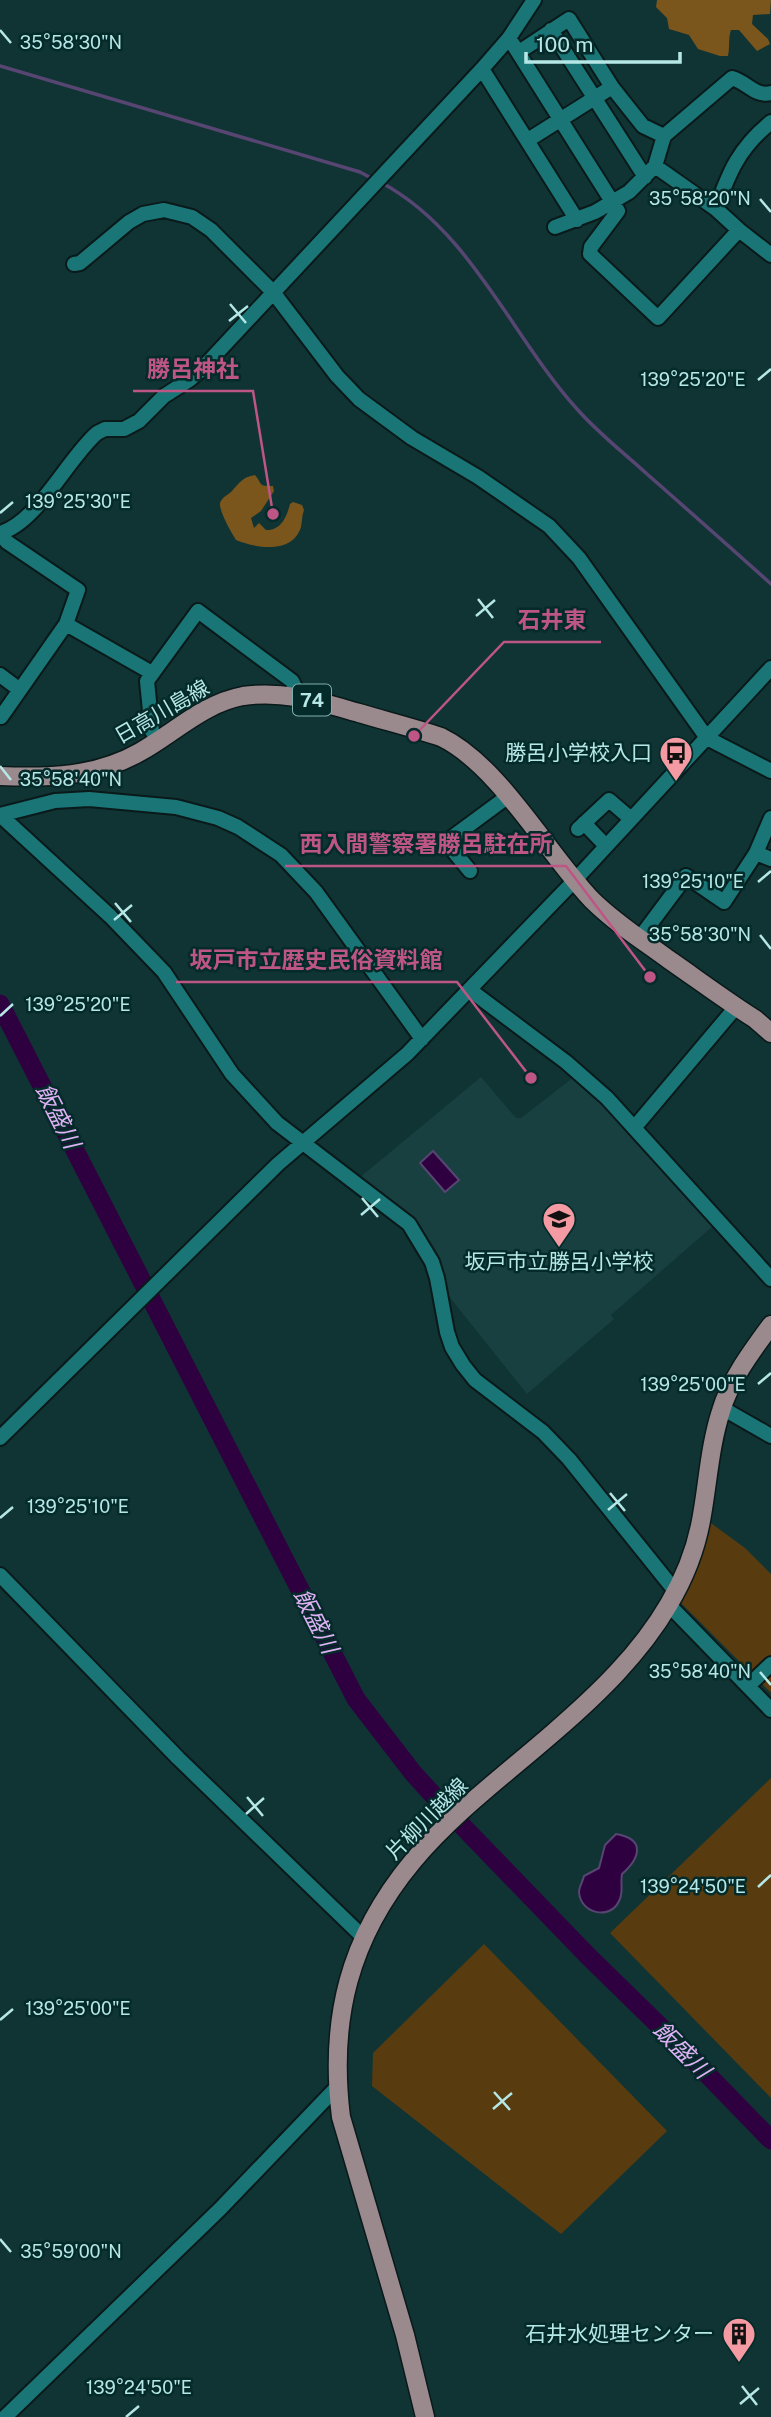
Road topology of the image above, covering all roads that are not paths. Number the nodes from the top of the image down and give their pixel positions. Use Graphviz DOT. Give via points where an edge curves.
graph roads {
  1 [pos="534,0"];
  2 [pos="551,30"];
  3 [pos="509,38"];
  4 [pos="519,52"];
  5 [pos="482,69"];
  6 [pos="612,87"];
  7 [pos="771,93"];
  8 [pos="593,99"];
  9 [pos="562,119"];
  10 [pos="771,122"];
  11 [pos="664,135"];
  12 [pos="528,140"];
  13 [pos="650,172"];
  14 [pos="613,202"];
  15 [pos="716,209"];
  16 [pos="577,220"];
  17 [pos="555,227"];
  18 [pos="739,230"];
  19 [pos="771,255"];
  20 [pos="74,264"];
  21 [pos="273,292"];
  22 [pos="66,624"];
  23 [pos="771,668"];
  24 [pos="152,673"];
  25 [pos="0,675"];
  26 [pos="20,690"];
  27 [pos="299,696"];
  28 [pos="1,717"];
  29 [pos="707,737"];
  30 [pos="158,741"];
  31 [pos="771,771"];
  32 [pos="0,776"];
  33 [pos="507,797"];
  34 [pos="0,815"];
  35 [pos="771,818"];
  36 [pos="631,819"];
  37 [pos="606,845"];
  38 [pos="757,853"];
  39 [pos="771,859"];
  40 [pos="470,871"];
  41 [pos="575,880"];
  42 [pos="639,939"];
  43 [pos="470,990"];
  44 [pos="736,1007"];
  45 [pos="771,1033"];
  46 [pos="422,1039"];
  47 [pos="635,1128"];
  48 [pos="301,1143"];
  49 [pos="771,1279"];
  50 [pos="771,1325"];
  51 [pos="722,1408"];
  52 [pos="771,1436"];
  53 [pos="0,1438"];
  54 [pos="0,1575"];
  55 [pos="672,1599"];
  56 [pos="771,1664"];
  57 [pos="748,1686"];
  58 [pos="771,1710"];
  59 [pos="363,1937"];
  60 [pos="337,2087"];
  61 [pos="5,2417"];
  62 [pos="425,2417"];
  1 -- 3 [label="street"];
  2 -- 4 [label="street"];
  2 -- 6 [label="street" via="569,19"];
  2 -- 8 [label="street"];
  3 -- 4 [label="street"];
  3 -- 5 [label="street"];
  4 -- 9 [label="street"];
  5 -- 12 [label="street"];
  5 -- 21 [label="street"];
  6 -- 8 [label="street"];
  6 -- 11 [label="street" via="643,126"];
  7 -- 11 [label="street" via="757,93 732,78"];
  8 -- 9 [label="street"];
  8 -- 13 [label="street"];
  9 -- 12 [label="street"];
  9 -- 14 [label="street"];
  10 -- 15 [label="street" via="741,151"];
  11 -- 13 [label="street"];
  12 -- 16 [label="street"];
  13 -- 14 [label="street"];
  13 -- 15 [label="street"];
  14 -- 16 [label="street"];
  14 -- 18 [label="street" via="616,216 590,254 658,318"];
  15 -- 18 [label="street"];
  16 -- 17 [label="street"];
  18 -- 19 [label="street"];
  20 -- 21 [label="street" via="129,222 164,210 192,217 211,230"];
  21 -- 22 [label="street" via="201,370 139,421 124,429 97,433 30,513 0,533 78,590"];
  21 -- 29 [label="street" via="359,399 549,526 579,558"];
  22 -- 24 [label="street"];
  22 -- 26 [label="street"];
  23 -- 29 [label="street"];
  24 -- 27 [label="street" via="198,611 292,681"];
  24 -- 30 [label="street" via="146,689 152,731"];
  25 -- 26 [label="street"];
  26 -- 28 [label="street"];
  27 -- 30 [label="main road, 日高川島線 / 74" via="271,693 216,704"];
  27 -- 33 [label="main road, 日高川島線 / 74" via="450,741"];
  29 -- 31 [label="street"];
  29 -- 36 [label="street"];
  30 -- 32 [label="main road, 日高川島線 / 74" via="116,764 92,771 51,777"];
  33 -- 40 [label="street" via="446,842"];
  33 -- 41 [label="main road, 日高川島線 / 74"];
  34 -- 46 [label="street" via="55,801 89,799 176,807 238,827 281,855 316,892"];
  34 -- 48 [label="street" via="138,942 164,972 232,1074"];
  35 -- 38 [label="street"];
  36 -- 37 [label="street"];
  36 -- 37 [label="street" via="609,800 581,826"];
  37 -- 41 [label="street"];
  38 -- 39 [label="street"];
  38 -- 42 [label="street" via="724,902 686,876"];
  41 -- 42 [label="main road, 日高川島線 / 74"];
  41 -- 43 [label="street"];
  42 -- 44 [label="main road, 日高川島線 / 74"];
  43 -- 46 [label="street"];
  43 -- 47 [label="street" via="590,1082"];
  44 -- 45 [label="main road, 日高川島線 / 74"];
  44 -- 47 [label="street"];
  46 -- 48 [label="street"];
  47 -- 49 [label="street"];
  48 -- 53 [label="street"];
  48 -- 55 [label="street" via="409,1224 432,1262 447,1332 463,1365 569,1459"];
  50 -- 51 [label="main road, 片柳川越線"];
  51 -- 52 [label="street"];
  51 -- 55 [label="main road, 片柳川越線" via="702,1518"];
  54 -- 59 [label="street" via="178,1758"];
  55 -- 57 [label="street"];
  55 -- 59 [label="main road, 片柳川越線" via="636,1652 579,1711 413,1861 381,1903"];
  56 -- 57 [label="street"];
  57 -- 58 [label="street"];
  59 -- 60 [label="main road, 片柳川越線" via="344,2004"];
  60 -- 61 [label="street" via="220,2209"];
  60 -- 62 [label="main road, 片柳川越線" via="352,2160"];
}
